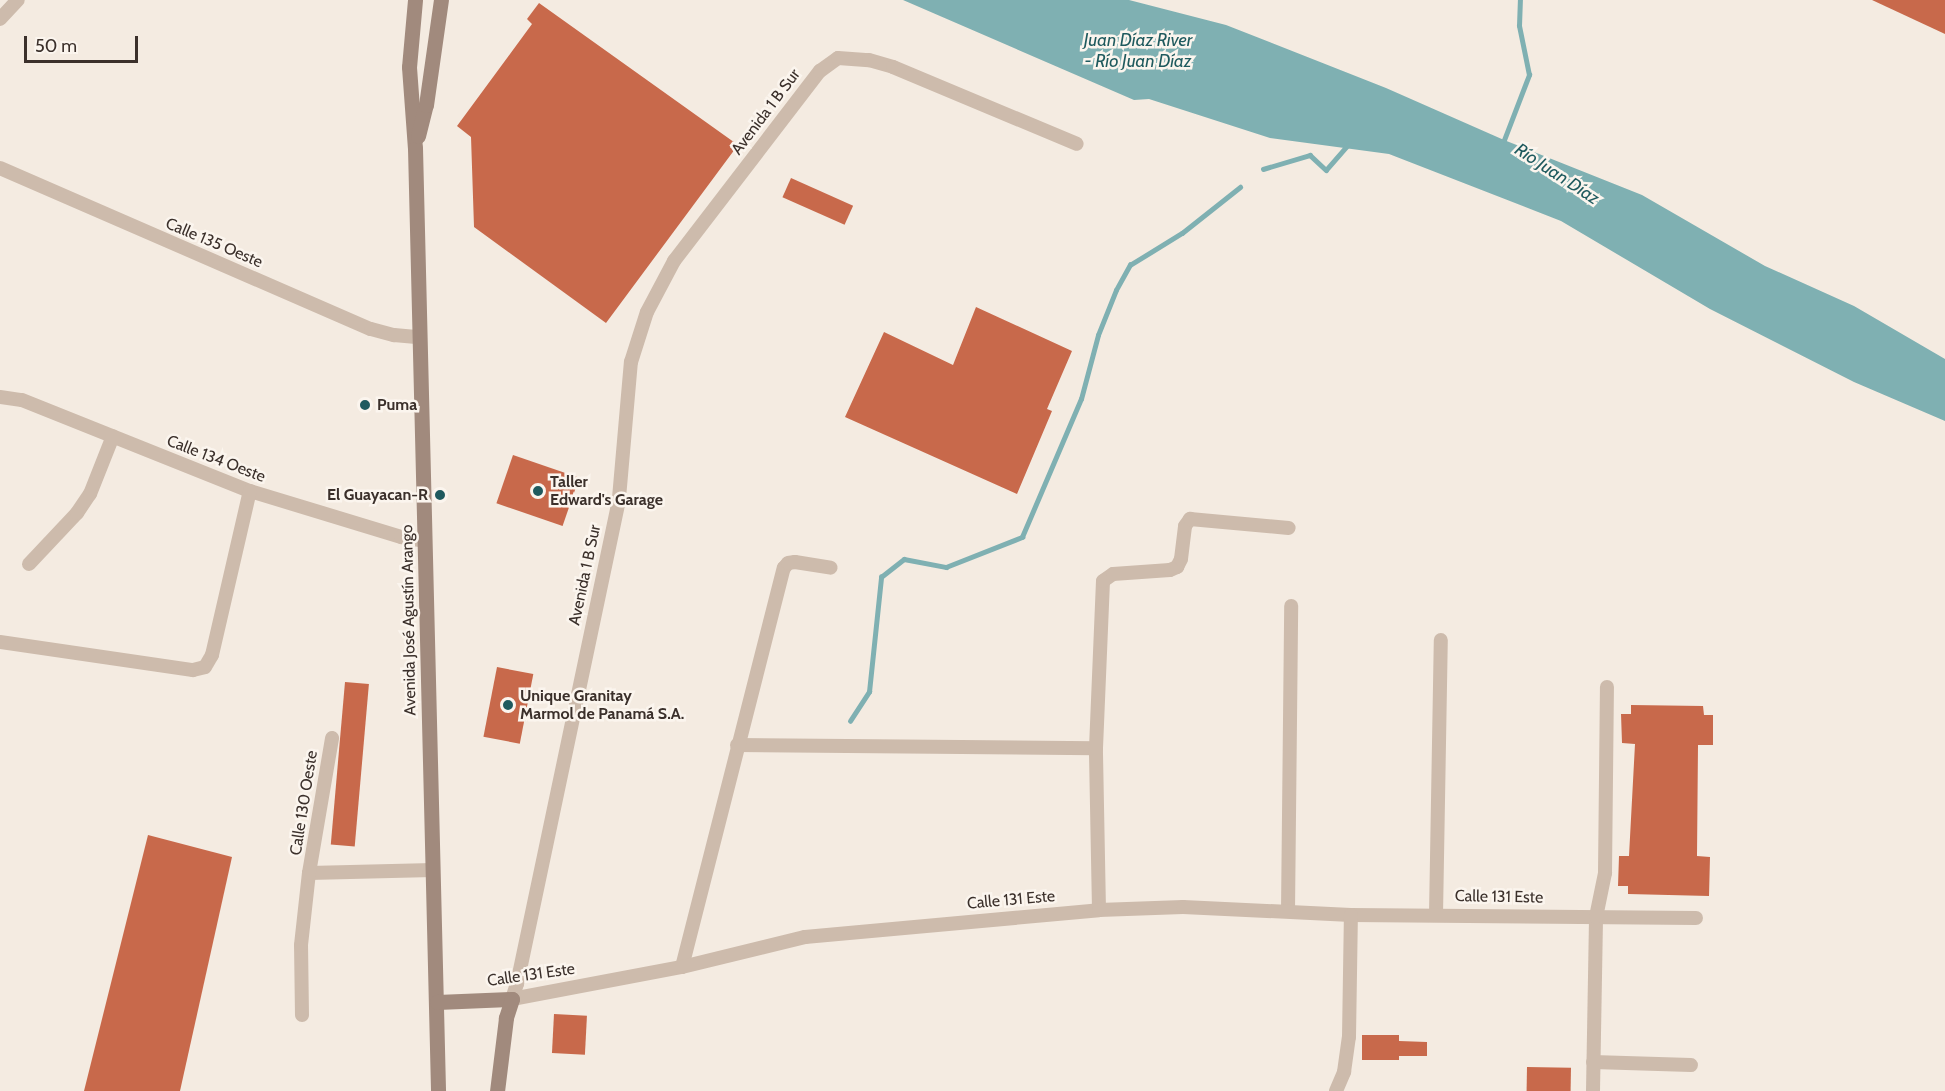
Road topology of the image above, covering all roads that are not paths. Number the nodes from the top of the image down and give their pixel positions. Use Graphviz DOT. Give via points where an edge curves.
graph roads {
  1 [pos="18,0"];
  2 [pos="415,0"];
  3 [pos="441,0"];
  4 [pos="0,19"];
  5 [pos="1077,144"];
  6 [pos="415,148"];
  7 [pos="0,168"];
  8 [pos="419,337"];
  9 [pos="0,397"];
  10 [pos="114,436"];
  11 [pos="250,491"];
  12 [pos="1289,528"];
  13 [pos="425,541"];
  14 [pos="29,564"];
  15 [pos="831,568"];
  16 [pos="1291,606"];
  17 [pos="1442,640"];
  18 [pos="0,642"];
  19 [pos="1607,687"];
  20 [pos="332,738"];
  21 [pos="737,745"];
  22 [pos="1096,748"];
  23 [pos="433,870"];
  24 [pos="309,873"];
  25 [pos="1099,910"];
  26 [pos="1288,911"];
  27 [pos="1351,915"];
  28 [pos="1436,915"];
  29 [pos="1596,916"];
  30 [pos="1696,918"];
  31 [pos="682,967"];
  32 [pos="512,999"];
  33 [pos="437,1002"];
  34 [pos="302,1015"];
  35 [pos="1593,1062"];
  36 [pos="1691,1065"];
  37 [pos="438,1091"];
  38 [pos="497,1091"];
  39 [pos="1336,1091"];
  40 [pos="1593,1091"];
  1 -- 4 [label="street"];
  2 -- 6 [label="main road, Avenida José Agustín Arango" via="410,67"];
  3 -- 6 [label="main road, Avenida José Agustín Arango" via="426,105"];
  5 -- 32 [label="street, Avenida 1 B Sur" via="893,67 869,60 838,58 820,71 674,261 647,312 631,362 619,498"];
  6 -- 8 [label="main road, Avenida José Agustín Arango"];
  7 -- 8 [label="street, Calle 135 Oeste" via="370,329"];
  8 -- 13 [label="main road, Avenida José Agustín Arango"];
  9 -- 10 [label="street, Calle 134 Oeste" via="22,400"];
  10 -- 11 [label="street, Calle 134 Oeste"];
  10 -- 14 [label="street" via="90,494"];
  11 -- 13 [label="street, Calle 134 Oeste"];
  11 -- 18 [label="street" via="212,655 205,667 193,670"];
  12 -- 22 [label="street" via="1190,519 1177,567 1106,578"];
  13 -- 23 [label="main road, Avenida José Agustín Arango"];
  15 -- 21 [label="street" via="795,562 785,566"];
  16 -- 26 [label="street"];
  17 -- 28 [label="street"];
  19 -- 29 [label="street" via="1605,873"];
  20 -- 24 [label="street, Calle 130 Oeste"];
  21 -- 22 [label="street"];
  21 -- 31 [label="street"];
  22 -- 25 [label="street"];
  23 -- 24 [label="street, Calle 130 Oeste"];
  23 -- 33 [label="main road, Avenida José Agustín Arango"];
  24 -- 34 [label="street, Calle 130 Oeste" via="301,945"];
  25 -- 26 [label="street, Calle 131 Este" via="1183,907"];
  25 -- 31 [label="street, Calle 131 Este" via="805,937"];
  26 -- 27 [label="street, Calle 131 Este"];
  27 -- 28 [label="street, Calle 131 Este"];
  27 -- 39 [label="street" via="1349,1037 1344,1072"];
  28 -- 29 [label="street, Calle 131 Este"];
  29 -- 30 [label="street, Calle 131 Este"];
  29 -- 35 [label="street"];
  31 -- 32 [label="street, Calle 131 Este"];
  32 -- 33 [label="main road, Calle 131 Este"];
  32 -- 38 [label="main road, Avenida 1 B Sur"];
  33 -- 37 [label="main road, Avenida José Agustín Arango"];
  35 -- 36 [label="street"];
  35 -- 40 [label="street"];
}
